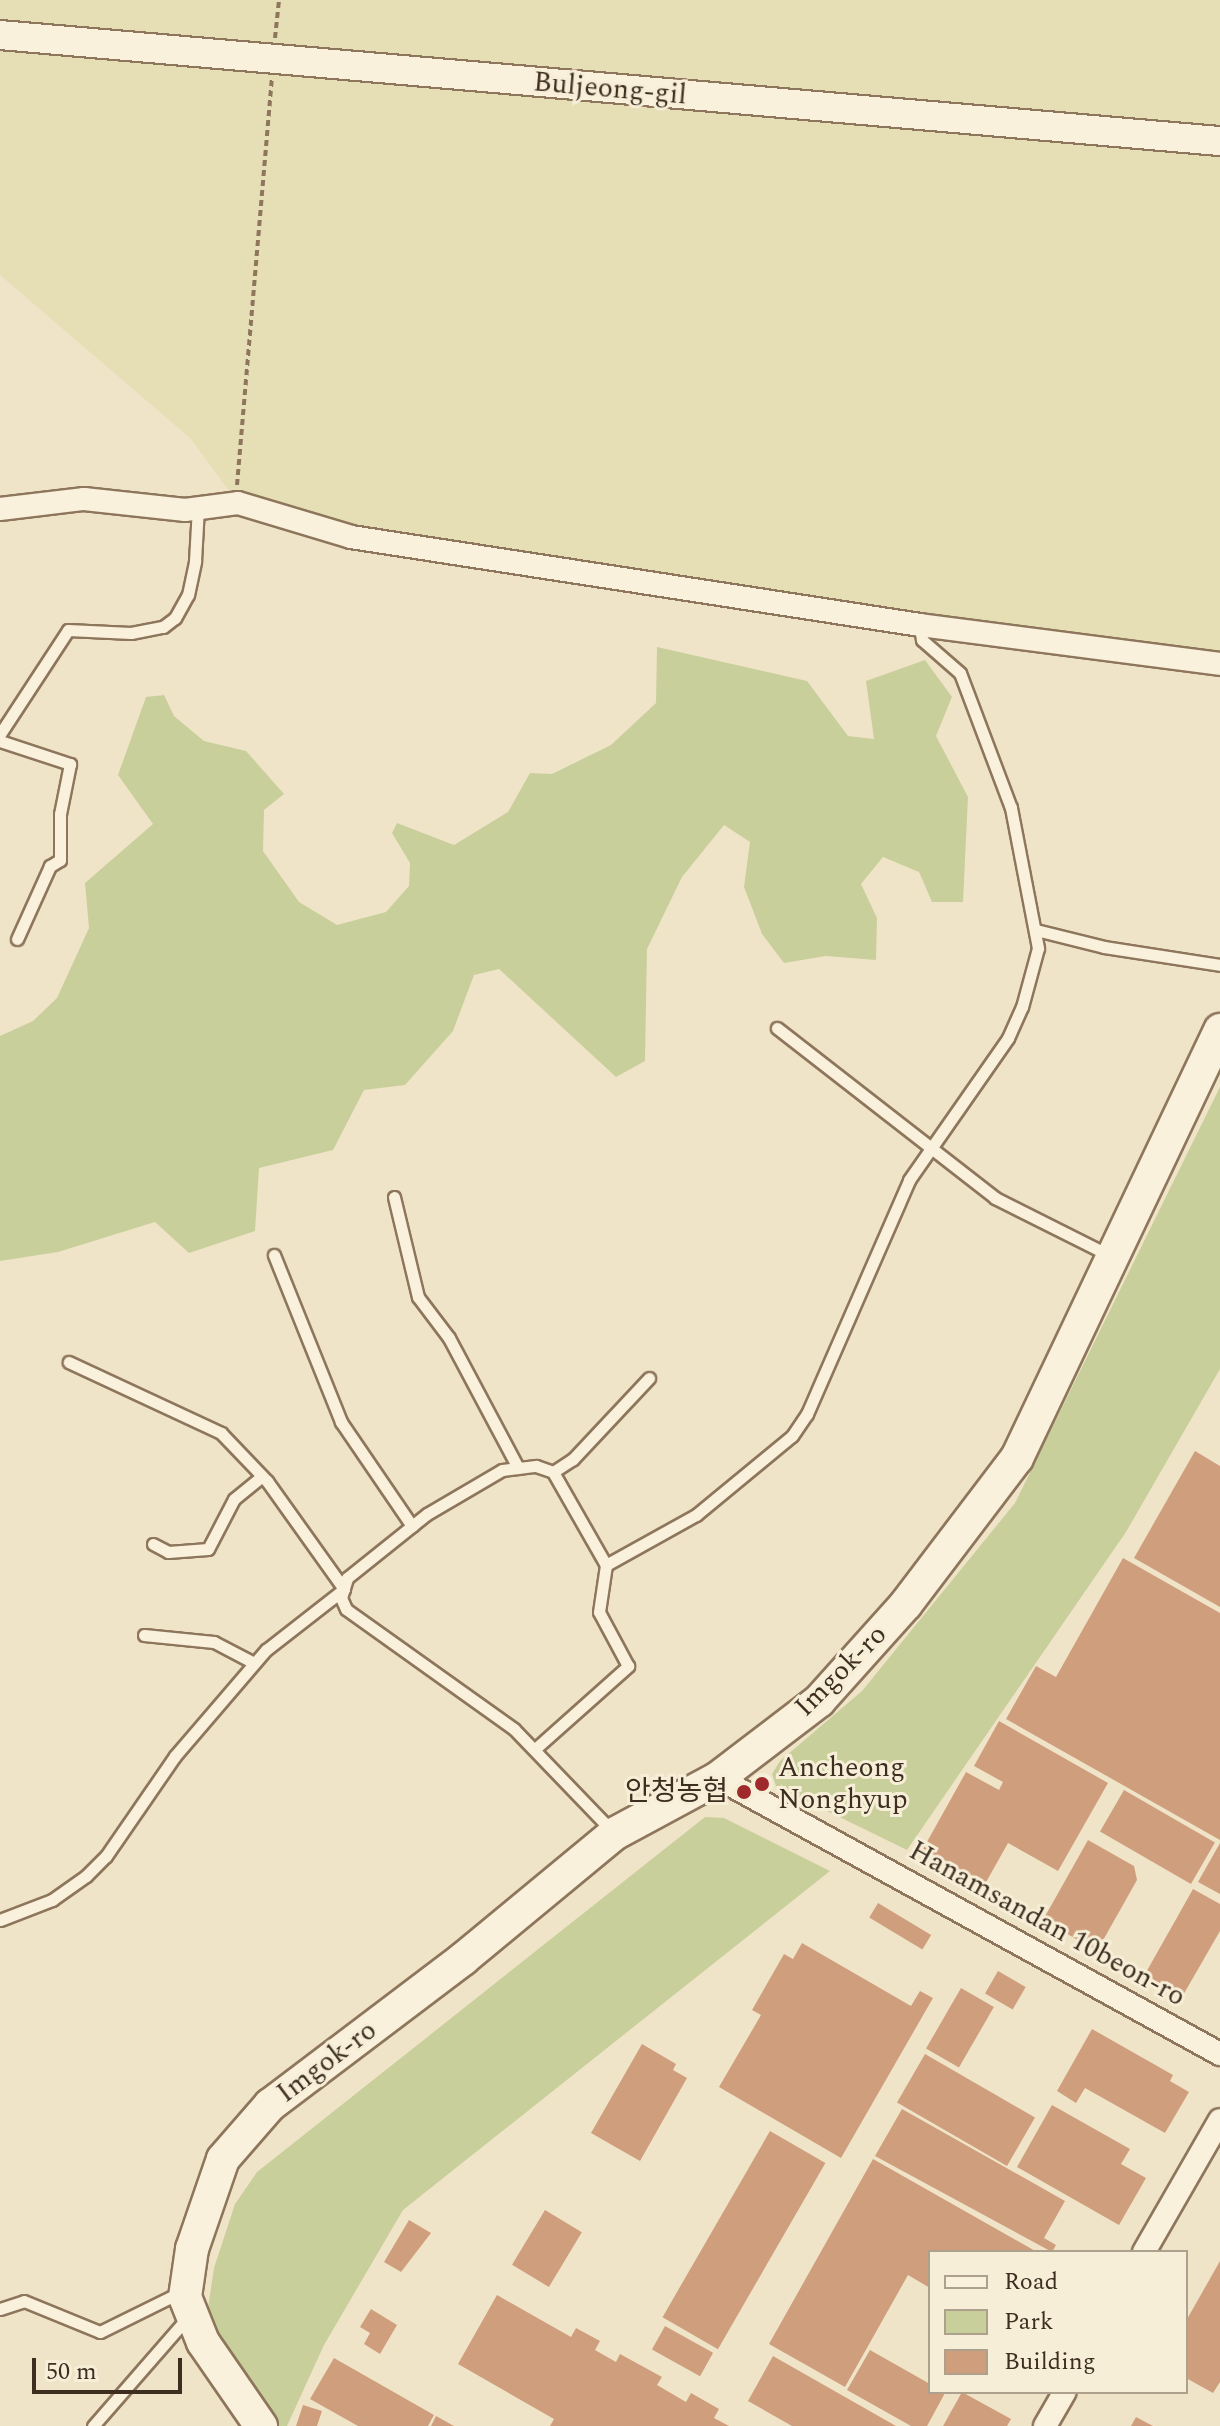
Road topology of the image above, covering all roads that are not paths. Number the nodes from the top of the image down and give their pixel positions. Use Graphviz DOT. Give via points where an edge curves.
graph roads {
  1 [pos="0,35"];
  2 [pos="1220,141"];
  3 [pos="198,507"];
  4 [pos="0,509"];
  5 [pos="920,625"];
  6 [pos="1220,664"];
  7 [pos="0,734"];
  8 [pos="0,741"];
  9 [pos="1036,930"];
  10 [pos="17,939"];
  11 [pos="1220,965"];
  12 [pos="777,1028"];
  13 [pos="1220,1030"];
  14 [pos="931,1146"];
  15 [pos="394,1197"];
  16 [pos="274,1255"];
  17 [pos="1113,1257"];
  18 [pos="69,1362"];
  19 [pos="649,1378"];
  20 [pos="518,1468"];
  21 [pos="553,1472"];
  22 [pos="262,1476"];
  23 [pos="412,1526"];
  24 [pos="153,1544"];
  25 [pos="606,1565"];
  26 [pos="344,1589"];
  27 [pos="144,1635"];
  28 [pos="254,1663"];
  29 [pos="535,1749"];
  30 [pos="718,1778"];
  31 [pos="614,1834"];
  32 [pos="0,1920"];
  33 [pos="1220,2054"];
  34 [pos="1220,2120"];
  35 [pos="1145,2250"];
  36 [pos="187,2303"];
  37 [pos="0,2309"];
  38 [pos="1064,2394"];
  39 [pos="93,2426"];
  40 [pos="261,2426"];
  41 [pos="1045,2426"];
  1 -- 2 [label="street, Buljeong-gil"];
  3 -- 4 [label="street" via="84,499"];
  3 -- 5 [label="street" via="238,503 351,537"];
  3 -- 7 [label="lane" via="192,573 175,618 163,627 131,633 68,630"];
  5 -- 6 [label="street"];
  5 -- 9 [label="lane" via="922,640 960,673 977,711 1015,822 1025,896"];
  8 -- 10 [label="lane" via="70,764 60,814 60,860 50,866"];
  9 -- 11 [label="lane" via="1119,950"];
  9 -- 14 [label="lane" via="1033,968 1008,1038"];
  12 -- 14 [label="lane"];
  13 -- 17 [label="main road, Imgok-ro"];
  14 -- 17 [label="lane" via="995,1198"];
  14 -- 25 [label="lane" via="883,1234 807,1414 792,1436 696,1515"];
  15 -- 20 [label="lane" via="418,1297 449,1338"];
  16 -- 23 [label="lane" via="341,1422"];
  17 -- 30 [label="main road, Imgok-ro" via="1008,1471 906,1604 819,1701"];
  18 -- 22 [label="lane" via="221,1433"];
  19 -- 21 [label="lane" via="573,1459"];
  20 -- 21 [label="lane"];
  20 -- 23 [label="lane" via="502,1470"];
  21 -- 25 [label="lane"];
  22 -- 24 [label="lane" via="234,1499 208,1549 168,1552"];
  22 -- 26 [label="lane"];
  23 -- 26 [label="lane" via="347,1578"];
  25 -- 29 [label="lane" via="599,1612 628,1666"];
  26 -- 28 [label="lane"];
  26 -- 29 [label="lane" via="346,1609"];
  27 -- 28 [label="lane" via="214,1642"];
  28 -- 32 [label="lane" via="146,1794 106,1856 52,1900"];
  29 -- 31 [label="lane"];
  30 -- 31 [label="main road, Imgok-ro"];
  30 -- 33 [label="street, Hanamsandan 10beon-ro"];
  31 -- 36 [label="main road, Imgok-ro" via="463,1959 254,2119 223,2159 192,2249"];
  34 -- 35 [label="street"];
  36 -- 37 [label="lane" via="100,2332 24,2301"];
  36 -- 39 [label="lane"];
  36 -- 40 [label="main road"];
  38 -- 41 [label="street"];
}
